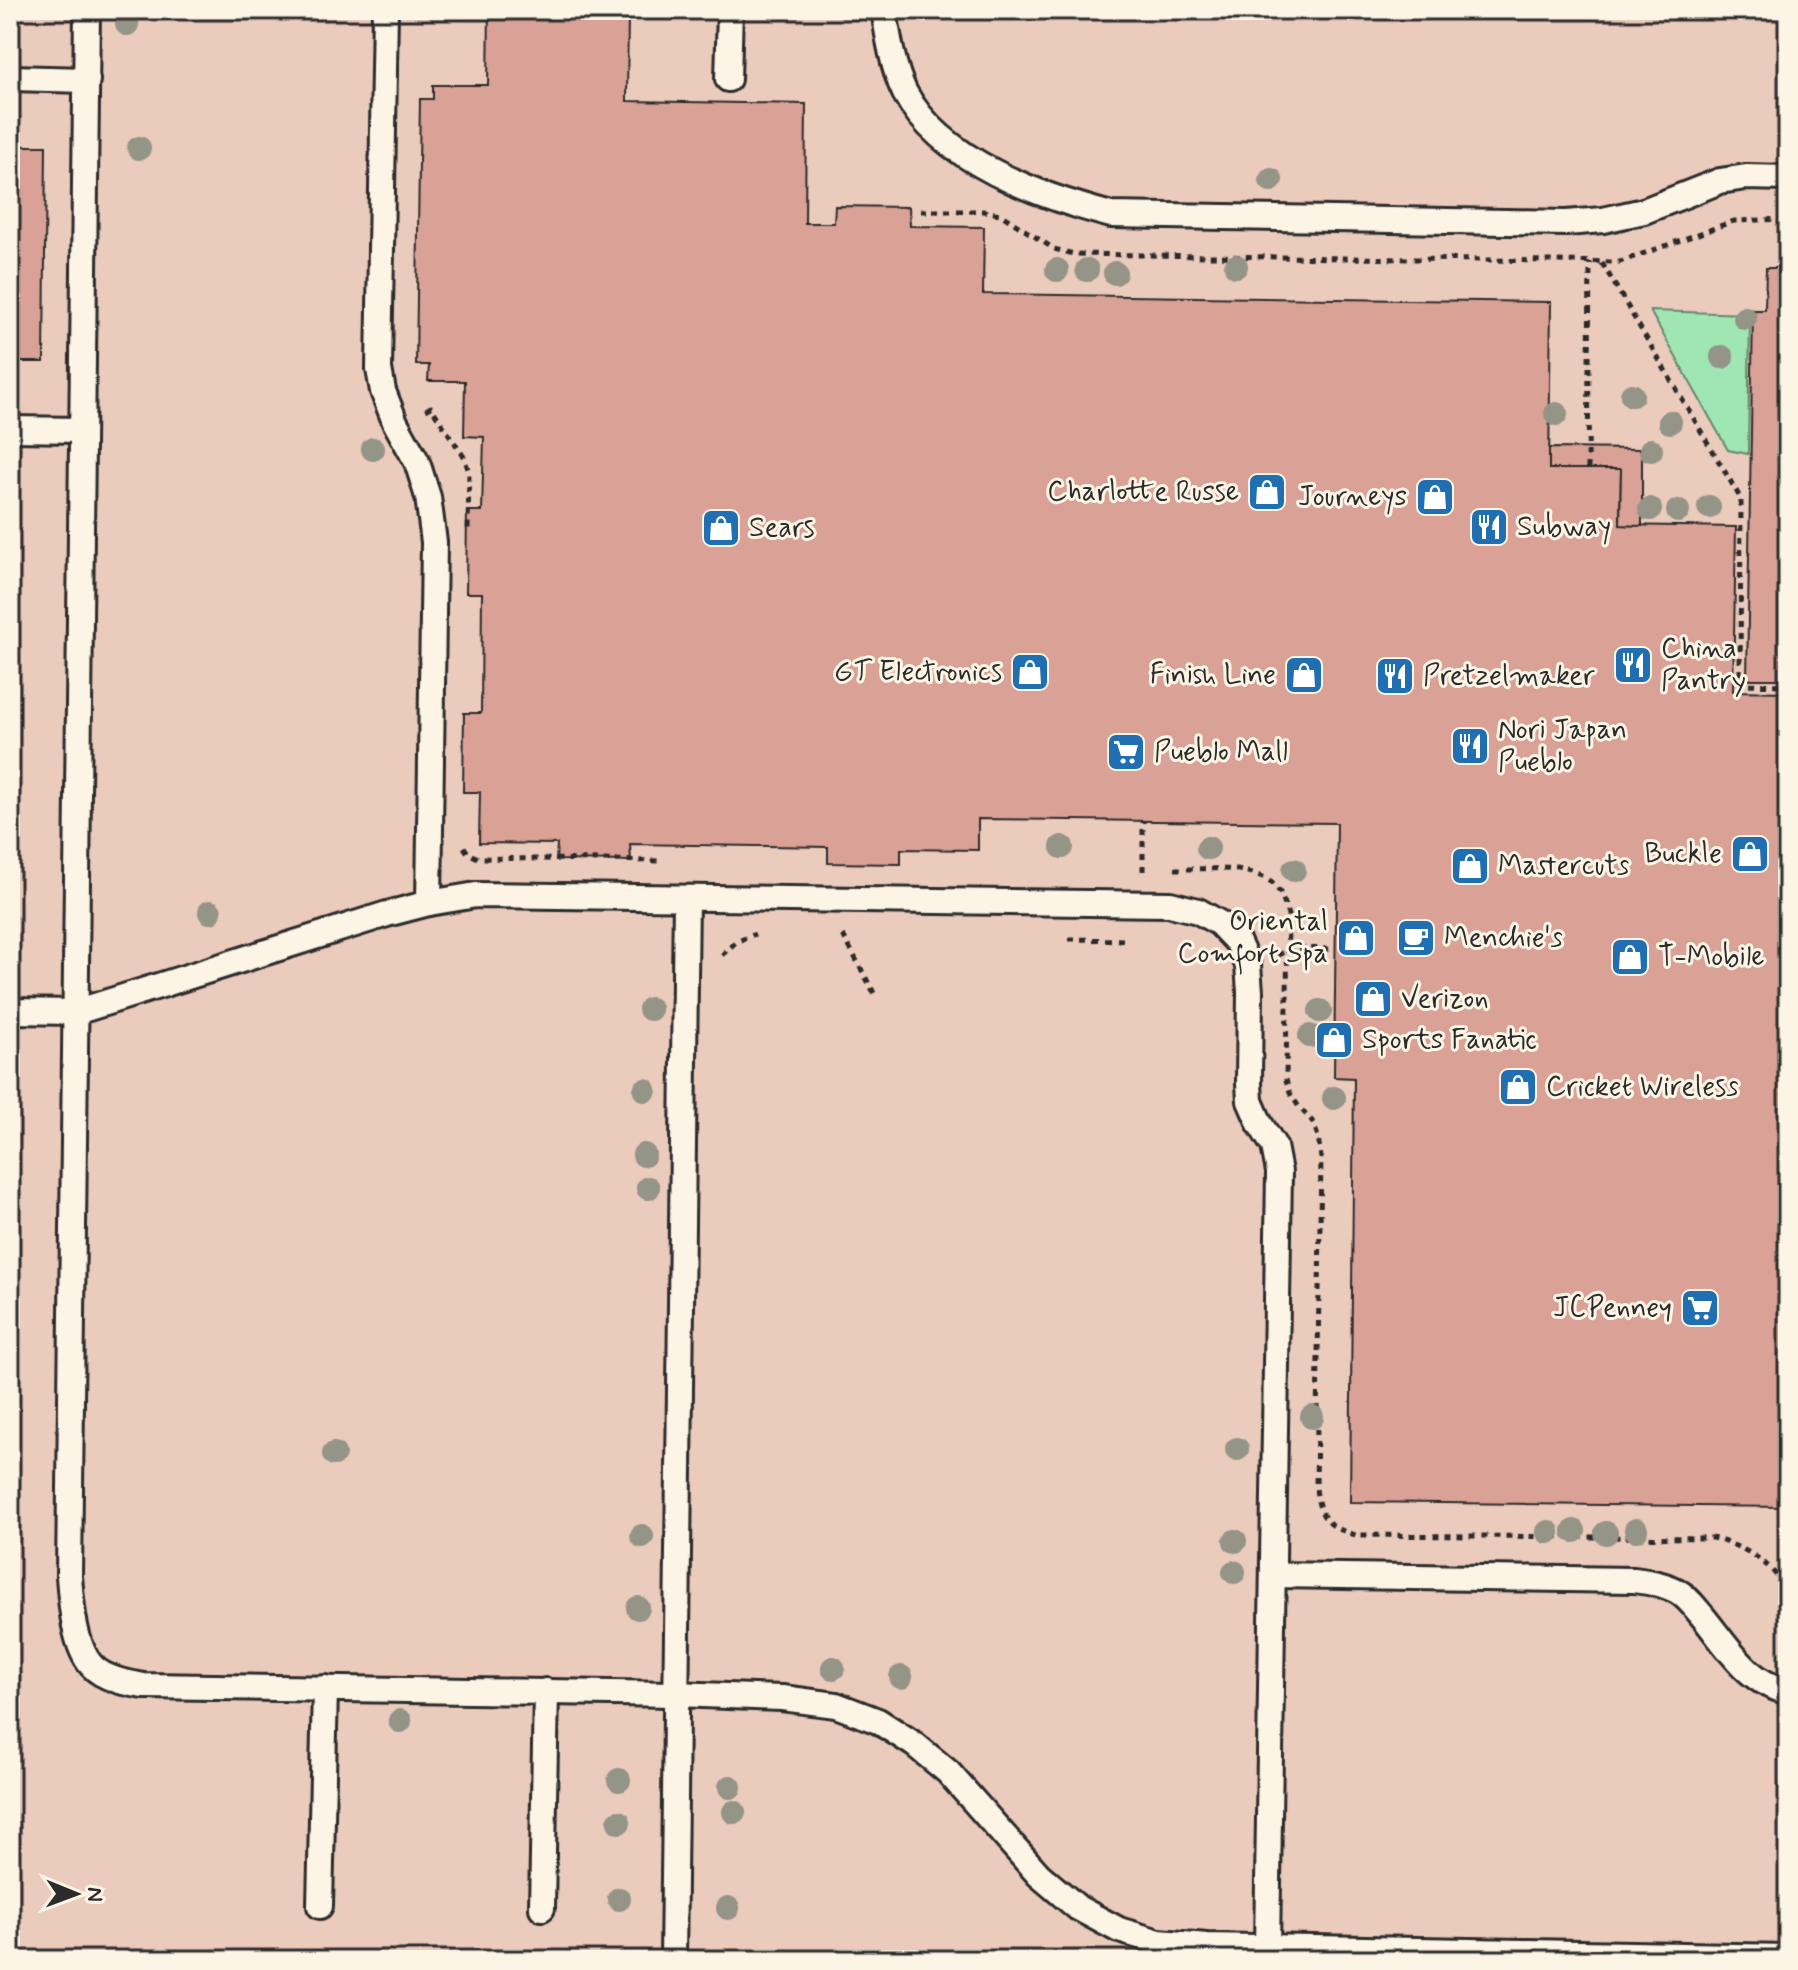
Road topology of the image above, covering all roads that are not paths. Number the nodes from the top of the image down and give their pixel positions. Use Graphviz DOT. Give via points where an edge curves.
graph roads {
  1 [pos="87,10"];
  2 [pos="385,10"];
  3 [pos="730,10"];
  4 [pos="884,10"];
  5 [pos="10,78"];
  6 [pos="728,79"];
  7 [pos="87,80"];
  8 [pos="1788,178"];
  9 [pos="10,429"];
  10 [pos="82,430"];
  11 [pos="686,898"];
  12 [pos="429,903"];
  13 [pos="10,1011"];
  14 [pos="76,1012"];
  15 [pos="1273,1575"];
  16 [pos="325,1688"];
  17 [pos="546,1691"];
  18 [pos="1788,1691"];
  19 [pos="676,1694"];
  20 [pos="320,1906"];
  21 [pos="542,1908"];
  22 [pos="1267,1947"];
  23 [pos="1788,1957"];
  24 [pos="673,1960"];
  1 -- 7 [label="lane"];
  2 -- 12 [label="lane" via="379,369 383,391 417,462 434,542"];
  3 -- 6 [label="lane"];
  4 -- 8 [label="lane" via="905,93 933,131 971,160 1012,181 1111,215 1566,223 1644,211 1720,181"];
  5 -- 7 [label="lane"];
  7 -- 10 [label="lane"];
  9 -- 10 [label="lane"];
  10 -- 14 [label="lane"];
  11 -- 12 [label="lane" via="476,895"];
  11 -- 15 [label="lane" via="1170,904 1219,923 1238,943 1248,965 1250,1101 1274,1146 1279,1172"];
  11 -- 19 [label="lane"];
  12 -- 14 [label="lane"];
  13 -- 14 [label="lane"];
  14 -- 16 [label="lane" via="69,1576 81,1647 92,1667 117,1681 144,1686"];
  15 -- 18 [label="lane" via="1658,1584 1679,1591 1744,1668"];
  15 -- 22 [label="lane"];
  16 -- 17 [label="lane"];
  16 -- 20 [label="lane"];
  17 -- 19 [label="lane"];
  17 -- 21 [label="lane"];
  19 -- 22 [label="lane" via="836,1705 878,1721 948,1772 1039,1875 1078,1908 1119,1930 1159,1942"];
  19 -- 24 [label="lane"];
  22 -- 23 [label="lane"];
}
